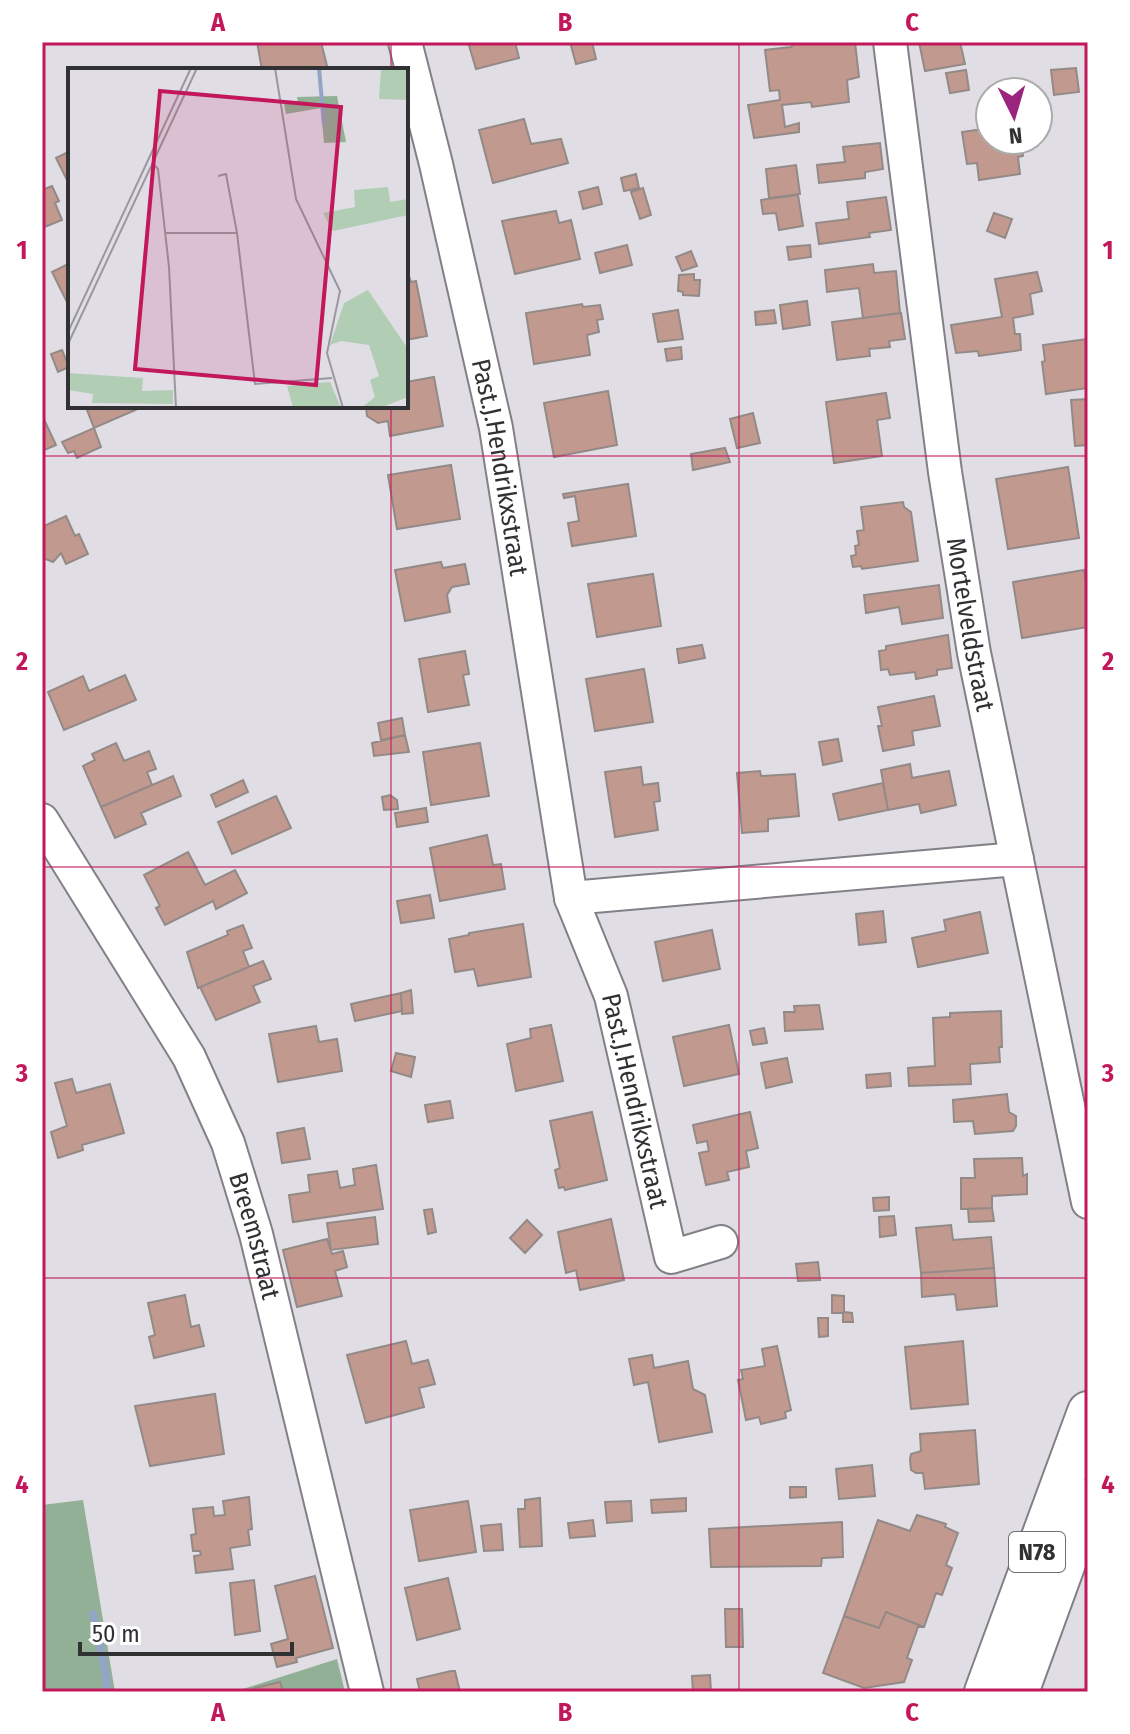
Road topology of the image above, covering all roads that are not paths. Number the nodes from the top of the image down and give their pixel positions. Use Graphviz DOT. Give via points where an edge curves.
graph roads {
  1 [pos="405,42"];
  2 [pos="890,42"];
  3 [pos="42,820"];
  4 [pos="1017,859"];
  5 [pos="571,898"];
  6 [pos="1088,1202"];
  7 [pos="721,1242"];
  8 [pos="1088,1412"];
  9 [pos="1088,1500"];
  10 [pos="367,1692"];
  11 [pos="985,1692"];
  12 [pos="1018,1692"];
  1 -- 5 [label="street, Past.J.Hendrikxstraat" via="496,428"];
  2 -- 4 [label="street, Mortelveldstraat" via="945,472 974,653"];
  3 -- 10 [label="street, Breemstraat" via="189,1057 228,1143 256,1234"];
  4 -- 5 [label="street"];
  4 -- 6 [label="street, Mortelveldstraat"];
  5 -- 7 [label="street, Past.J.Hendrikxstraat" via="611,996 671,1257"];
  8 -- 11 [label="main road, N78"];
  9 -- 12 [label="main road, N78"];
}
